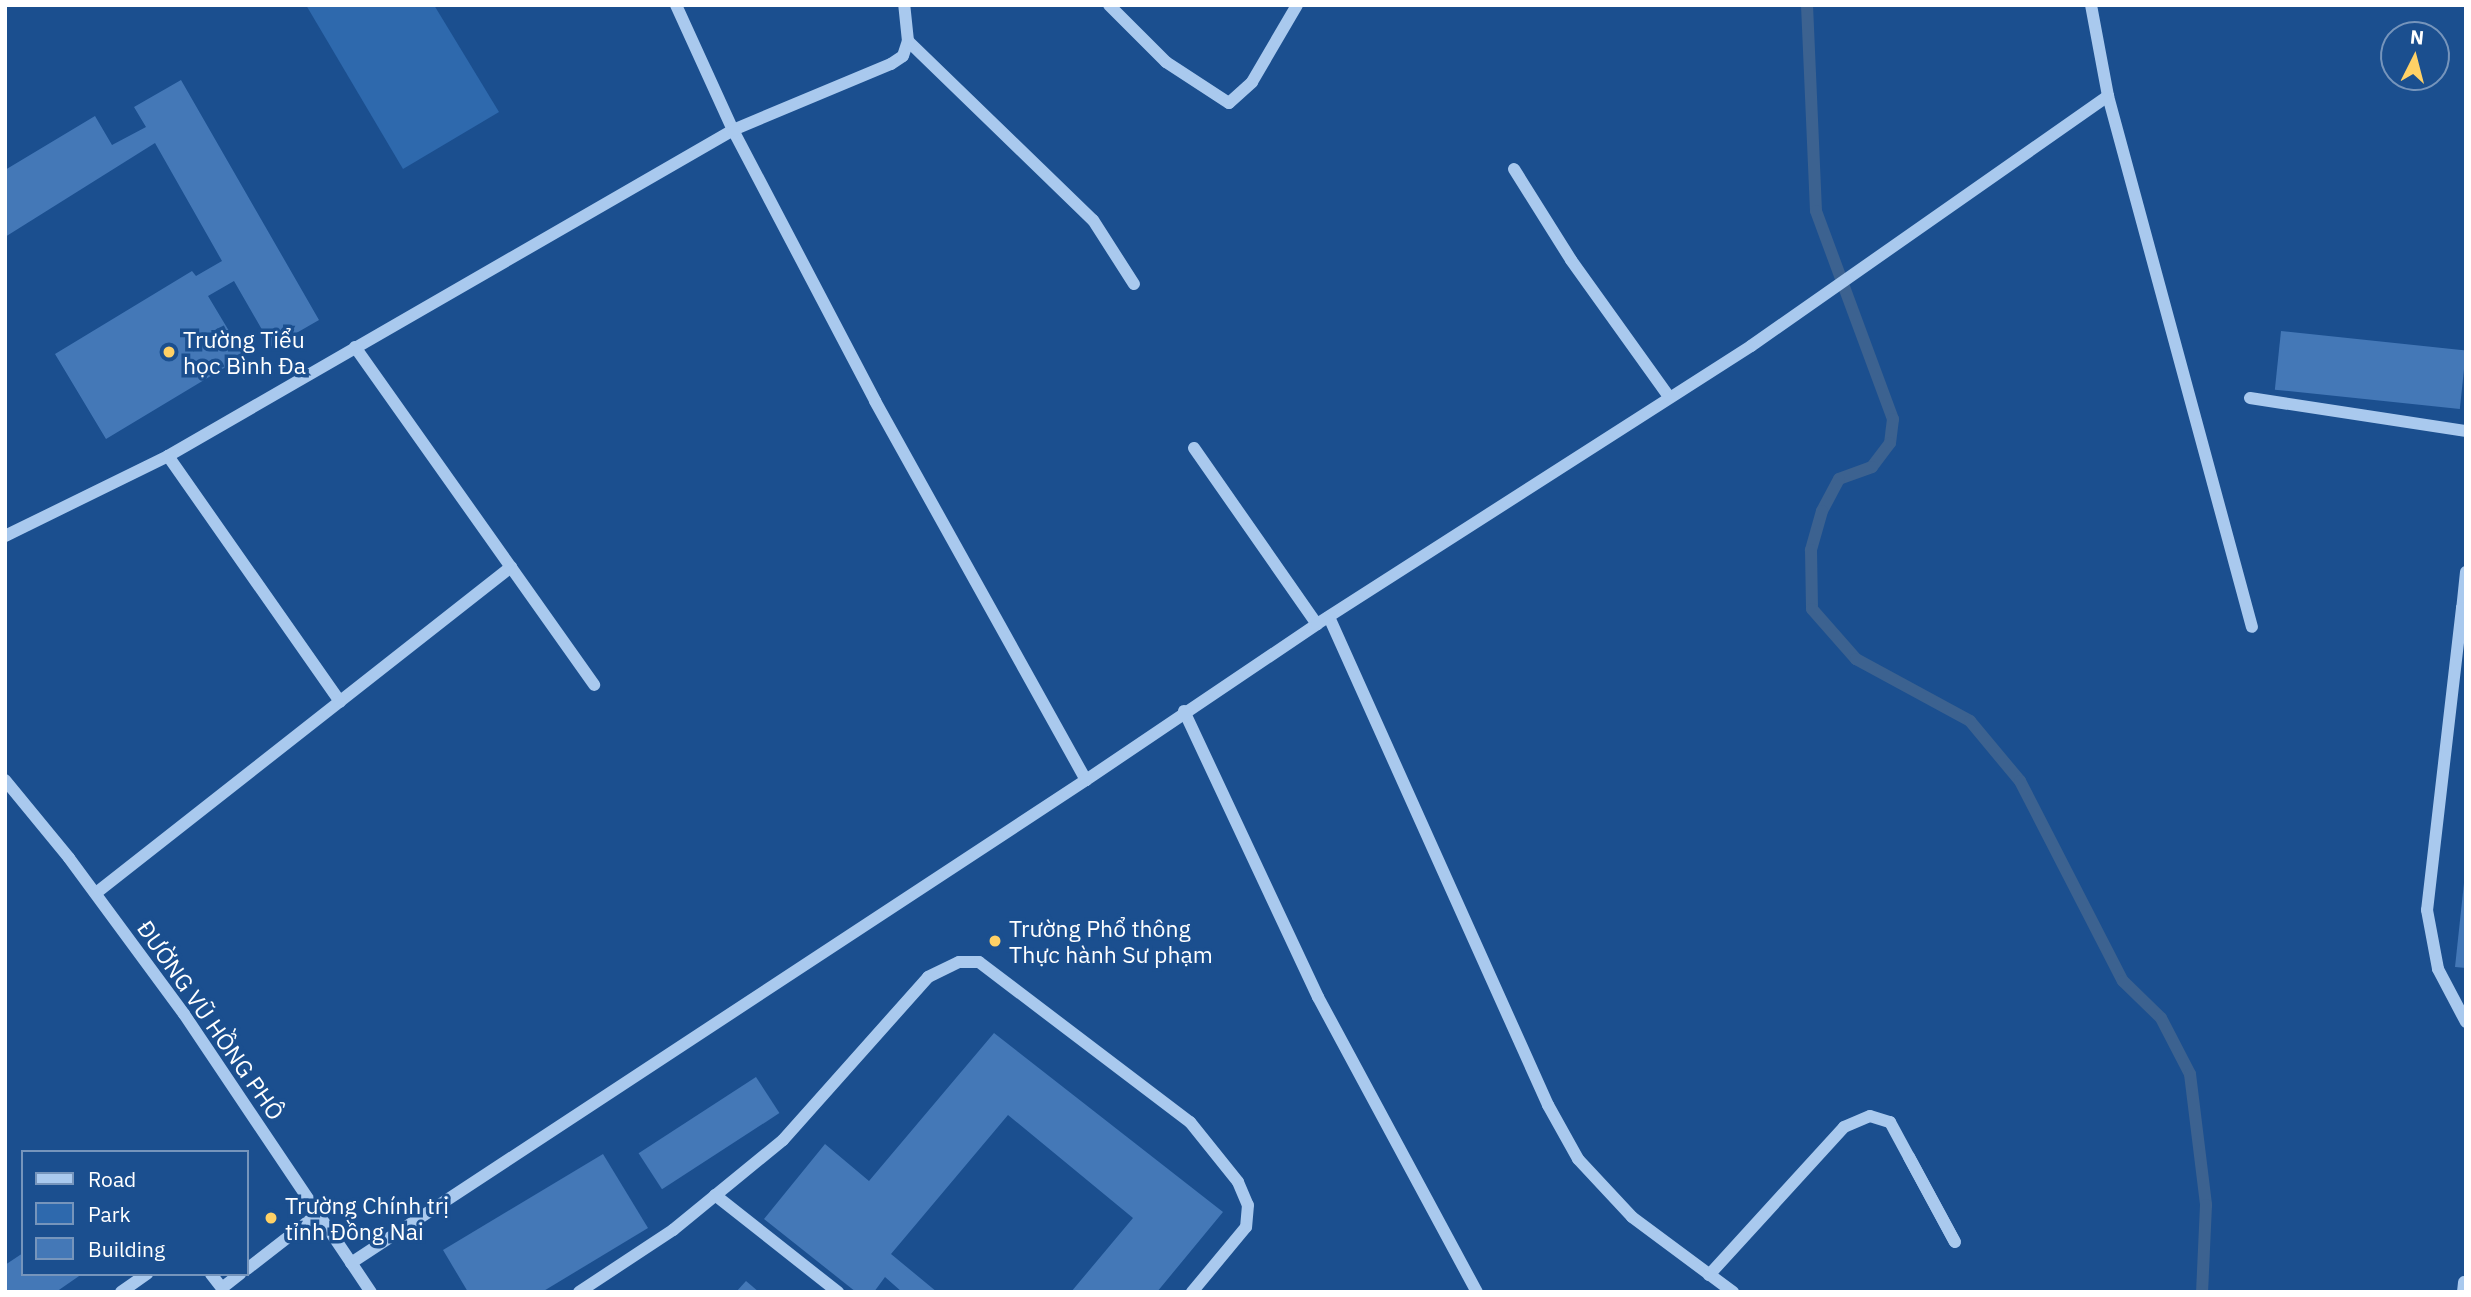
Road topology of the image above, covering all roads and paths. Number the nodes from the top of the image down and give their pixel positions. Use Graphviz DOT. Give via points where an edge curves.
graph roads {
  1 [pos="676,5"];
  2 [pos="904,5"];
  3 [pos="1109,5"];
  4 [pos="1297,5"];
  5 [pos="2091,5"];
  6 [pos="908,41"];
  7 [pos="2108,96"];
  8 [pos="733,130"];
  9 [pos="1514,169"];
  10 [pos="1134,284"];
  11 [pos="355,347"];
  12 [pos="1669,397"];
  13 [pos="2250,398"];
  14 [pos="2466,431"];
  15 [pos="1194,448"];
  16 [pos="168,456"];
  17 [pos="5,536"];
  18 [pos="511,567"];
  19 [pos="2466,572"];
  20 [pos="2464,609"];
  21 [pos="1329,617"];
  22 [pos="1317,624"];
  23 [pos="2252,627"];
  24 [pos="594,685"];
  25 [pos="340,702"];
  26 [pos="1184,711"];
  27 [pos="5,780"];
  28 [pos="1086,780"];
  29 [pos="96,893"];
  30 [pos="2466,1022"];
  31 [pos="1909,1157"];
  32 [pos="715,1195"];
  33 [pos="318,1214"];
  34 [pos="351,1263"];
  35 [pos="248,1268"];
  36 [pos="1709,1275"];
  37 [pos="143,1276"];
  38 [pos="238,1276"];
  39 [pos="223,1290"];
  40 [pos="121,1292"];
  41 [pos="371,1292"];
  42 [pos="579,1292"];
  43 [pos="838,1292"];
  44 [pos="1192,1292"];
  45 [pos="1477,1292"];
  46 [pos="1732,1292"];
  1 -- 8 [label="street"];
  2 -- 6 [label="street"];
  3 -- 4 [label="street" via="1166,62 1228,103 1252,82"];
  5 -- 7 [label="street"];
  6 -- 8 [label="street" via="903,56 891,64"];
  6 -- 10 [label="street" via="1093,220"];
  7 -- 12 [label="street" via="1819,299"];
  7 -- 23 [label="street"];
  8 -- 11 [label="street"];
  8 -- 28 [label="street" via="875,401"];
  9 -- 12 [label="street" via="1571,260"];
  11 -- 16 [label="street"];
  11 -- 18 [label="street"];
  12 -- 21 [label="street"];
  13 -- 14 [label="street"];
  15 -- 22 [label="street"];
  16 -- 17 [label="street"];
  16 -- 25 [label="street"];
  18 -- 24 [label="street"];
  18 -- 25 [label="street"];
  19 -- 20 [label="street"];
  20 -- 30 [label="street" via="2427,910 2438,969"];
  21 -- 22 [label="street"];
  21 -- 36 [label="street" via="1548,1105 1578,1159 1632,1217"];
  22 -- 26 [label="street"];
  25 -- 29 [label="street"];
  26 -- 28 [label="street"];
  26 -- 45 [label="street" via="1318,997"];
  27 -- 29 [label="street, ĐƯỜNG VŨ HỒNG PHÔ"];
  28 -- 34 [label="street"];
  29 -- 33 [label="street, ĐƯỜNG VŨ HỒNG PHÔ" via="184,1014"];
  31 -- 31 [label="street" via="1923,1182 1955,1242 1922,1181"];
  31 -- 36 [label="street" via="1890,1122 1870,1116 1844,1127"];
  32 -- 42 [label="street" via="673,1230"];
  32 -- 43 [label="street"];
  32 -- 44 [label="street" via="783,1140 928,976 959,962 979,962 1190,1122 1238,1182 1248,1205 1246,1227"];
  33 -- 34 [label="street, ĐƯỜNG VŨ HỒNG PHÔ"];
  33 -- 35 [label="street"];
  34 -- 41 [label="street, ĐƯỜNG VŨ HỒNG PHÔ"];
  36 -- 46 [label="street"];
  37 -- 40 [label="street"];
  38 -- 39 [label="street"];
}
